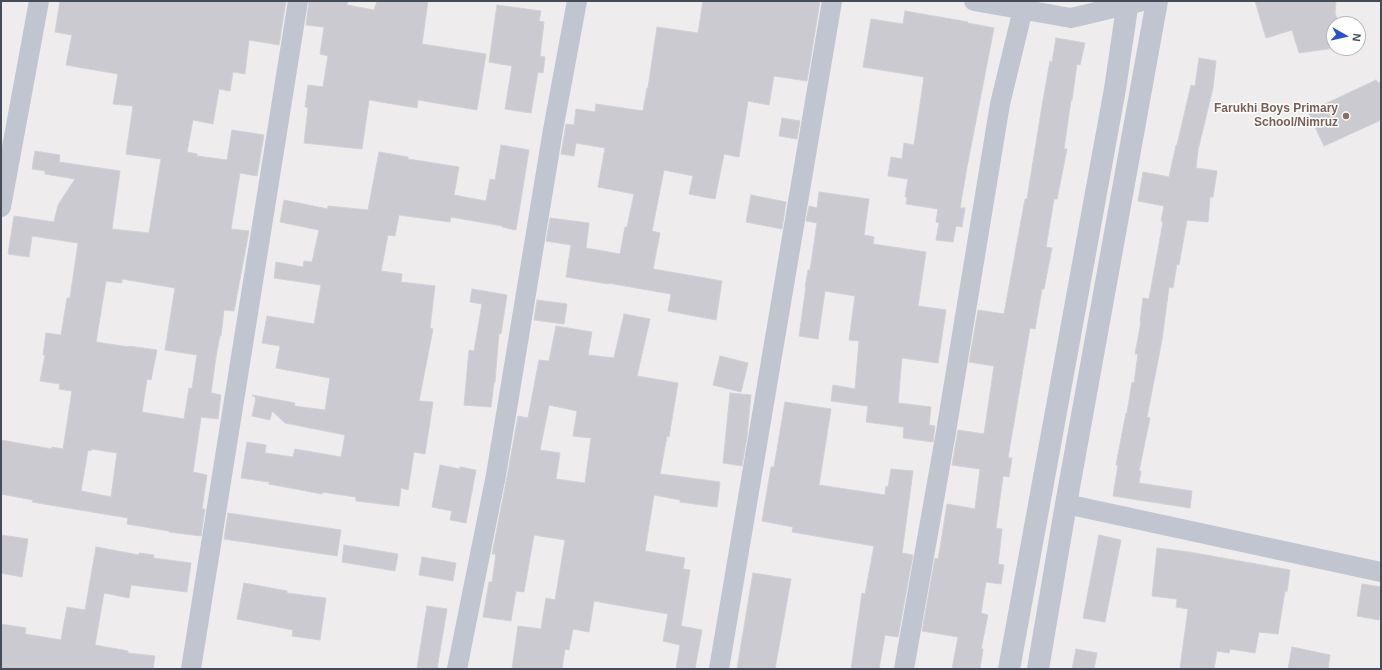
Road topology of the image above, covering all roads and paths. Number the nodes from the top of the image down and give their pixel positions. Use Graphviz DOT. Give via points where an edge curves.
graph roads {
  1 [pos="39,1"];
  2 [pos="298,1"];
  3 [pos="577,1"];
  4 [pos="832,1"];
  5 [pos="974,1"];
  6 [pos="1157,1"];
  7 [pos="1133,2"];
  8 [pos="1023,9"];
  9 [pos="1,207"];
  10 [pos="1066,504"];
  11 [pos="1381,572"];
  12 [pos="191,669"];
  13 [pos="457,669"];
  14 [pos="719,669"];
  15 [pos="904,669"];
  16 [pos="1009,669"];
  17 [pos="1038,669"];
  1 -- 9 [label="street"];
  2 -- 12 [label="street"];
  3 -- 13 [label="street" via="552,130 496,474"];
  4 -- 14 [label="street"];
  5 -- 8 [label="street"];
  6 -- 10 [label="street"];
  7 -- 8 [label="street" via="1071,18"];
  7 -- 16 [label="street"];
  8 -- 15 [label="street" via="1000,104"];
  10 -- 11 [label="street"];
  10 -- 17 [label="street"];
}
